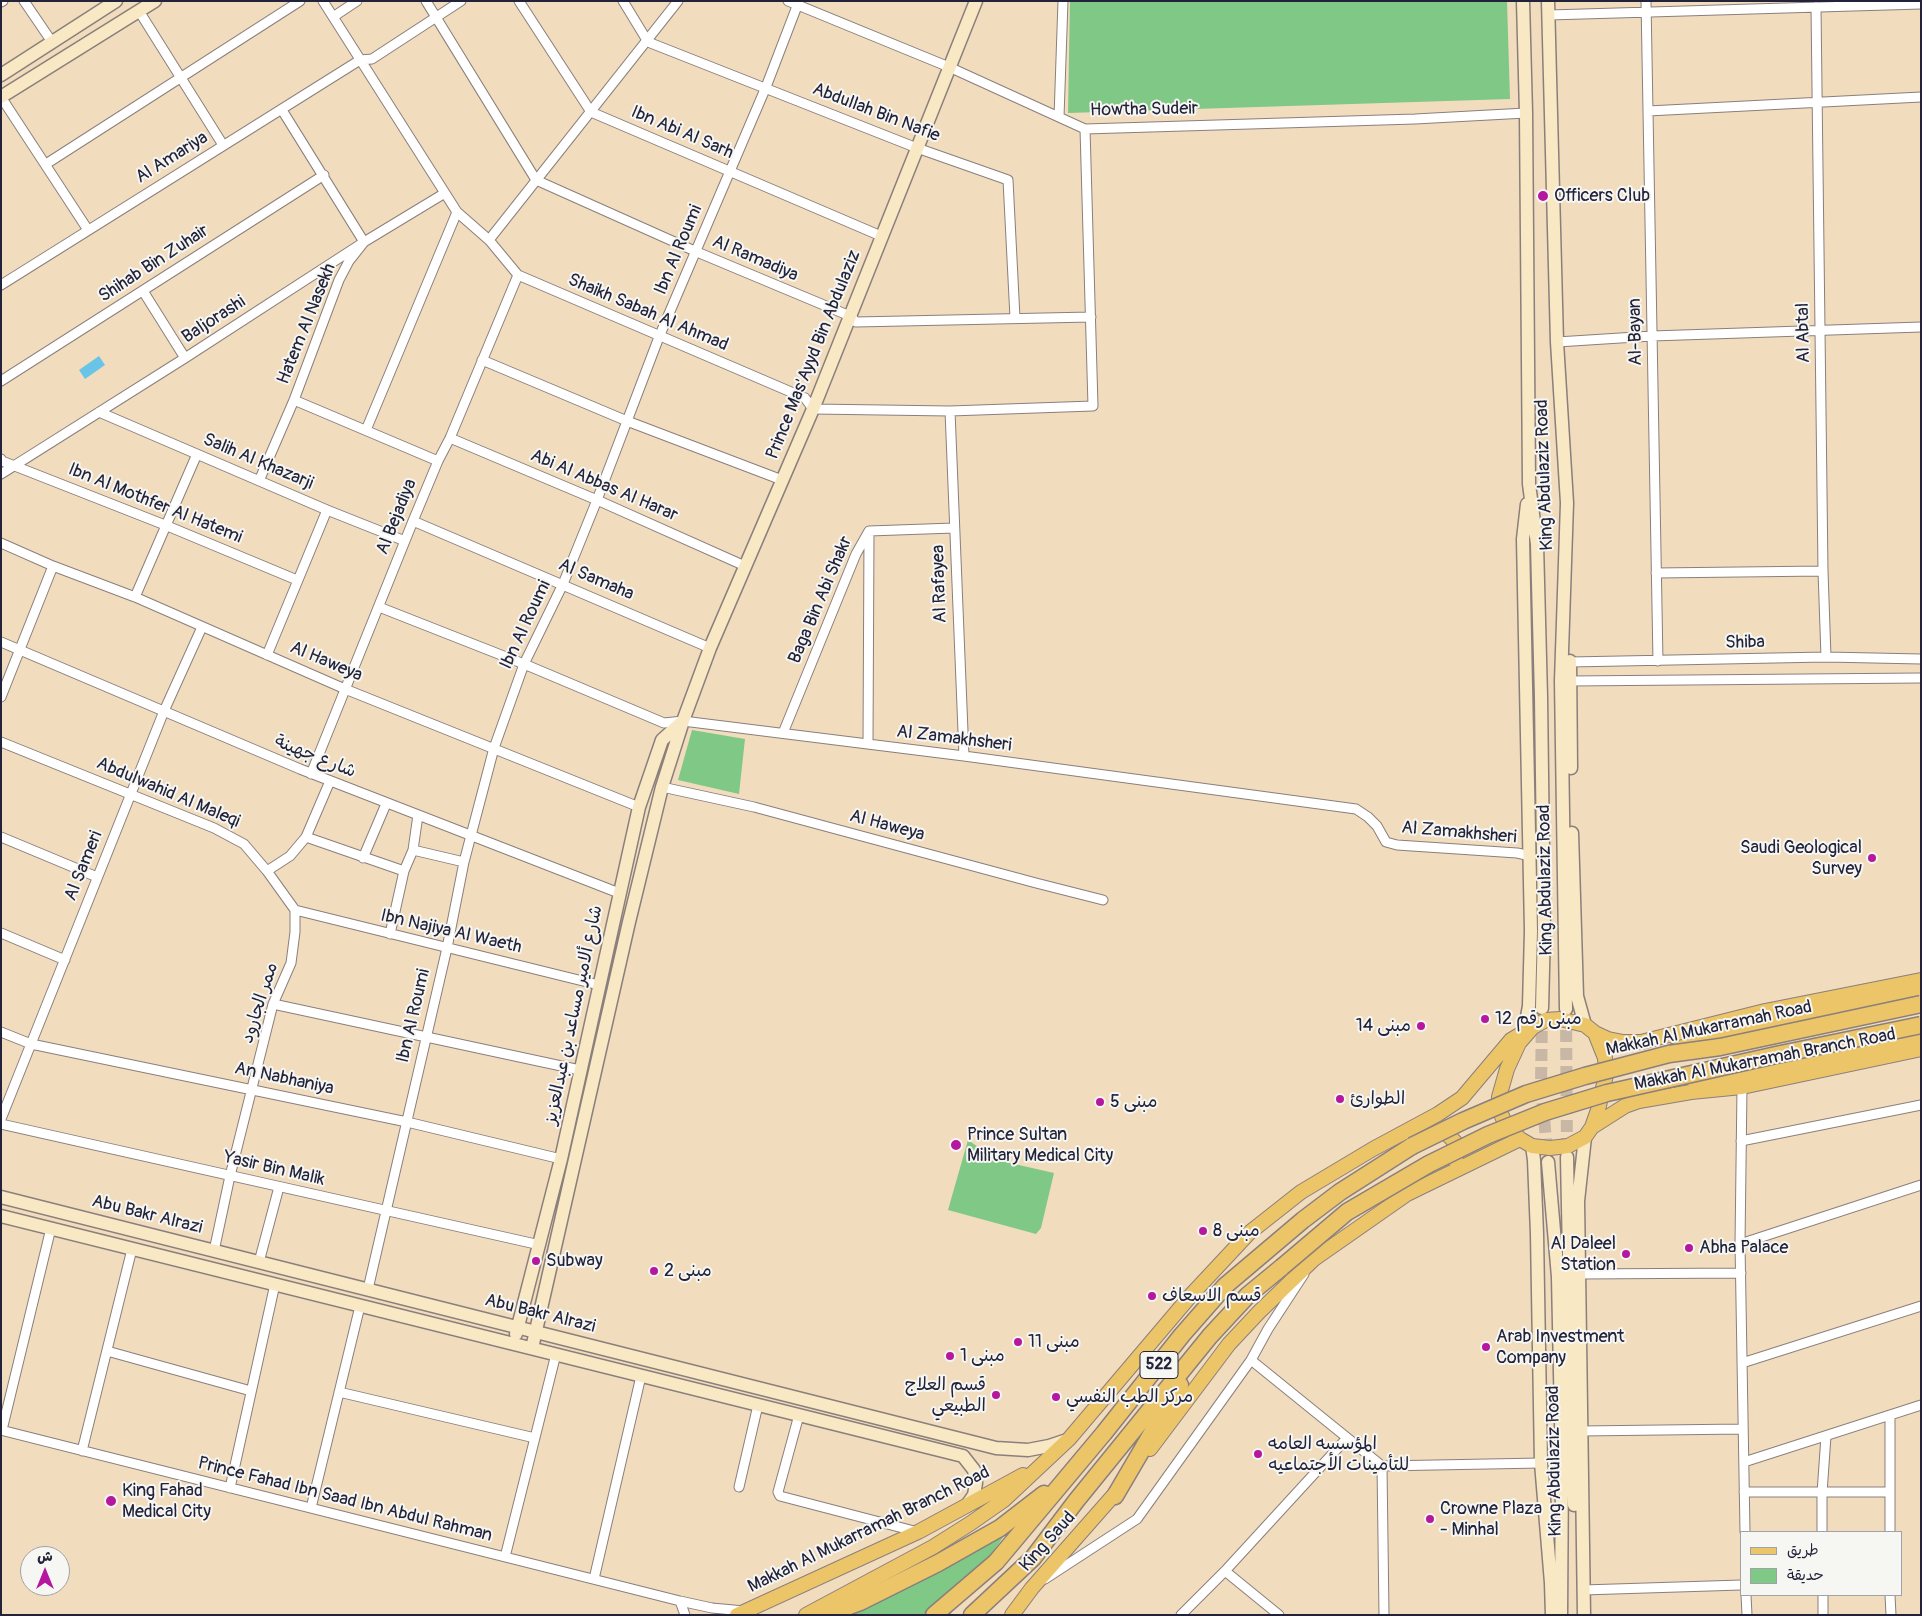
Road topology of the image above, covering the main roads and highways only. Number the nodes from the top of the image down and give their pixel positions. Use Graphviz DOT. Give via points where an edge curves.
graph roads {
  1 [pos="116,1"];
  2 [pos="155,1"];
  3 [pos="976,1"];
  4 [pos="1523,1"];
  5 [pos="1548,1"];
  6 [pos="1,74"];
  7 [pos="1,97"];
  8 [pos="1529,484"];
  9 [pos="1567,504"];
  10 [pos="683,722"];
  11 [pos="606,955"];
  12 [pos="621,957"];
  13 [pos="1921,980"];
  14 [pos="1921,990"];
  15 [pos="1921,1004"];
  16 [pos="1542,1008"];
  17 [pos="1566,1009"];
  18 [pos="1921,1025"];
  19 [pos="1590,1029"];
  20 [pos="1527,1033"];
  21 [pos="1921,1039"];
  22 [pos="1921,1050"];
  23 [pos="1669,1054"];
  24 [pos="1664,1080"];
  25 [pos="1588,1132"];
  26 [pos="1520,1139"];
  27 [pos="1532,1146"];
  28 [pos="1373,1149"];
  29 [pos="1567,1157"];
  30 [pos="1548,1162"];
  31 [pos="1435,1180"];
  32 [pos="1,1197"];
  33 [pos="1,1216"];
  34 [pos="518,1327"];
  35 [pos="537,1331"];
  36 [pos="1210,1336"];
  37 [pos="514,1344"];
  38 [pos="532,1348"];
  39 [pos="1069,1438"];
  40 [pos="1043,1464"];
  41 [pos="1068,1476"];
  42 [pos="1114,1496"];
  43 [pos="967,1505"];
  44 [pos="741,1613"];
  45 [pos="806,1615"];
  46 [pos="825,1615"];
  47 [pos="934,1615"];
  48 [pos="972,1615"];
  49 [pos="1012,1615"];
  50 [pos="1552,1615"];
  51 [pos="1561,1615"];
  52 [pos="1575,1615"];
  53 [pos="1584,1615"];
  1 -- 6 [label="main road"];
  2 -- 7 [label="main road"];
  3 -- 10 [label="main road, Prince Mas'Ayyd Bin Abdulaziz" via="813,409 710,648"];
  4 -- 8 [label="main road, King Abdulaziz Road"];
  5 -- 9 [label="main road, King Abdulaziz Road" via="1556,342"];
  8 -- 16 [label="main road, King Abdulaziz Road" via="1537,544 1544,929"];
  8 -- 20 [label="main road" via="1523,539 1532,931"];
  9 -- 17 [label="main road, King Abdulaziz Road" via="1561,681"];
  9 -- 19 [label="main road" via="1577,996"];
  10 -- 11 [label="main road, شارع ألامير مساعد بن عبدالعزيز" via="662,740 639,807"];
  10 -- 12 [label="main road, Prince Mas'Ayyd Bin Abdulaziz" via="662,787"];
  11 -- 12 [label="main road" via="610,952"];
  11 -- 34 [label="main road, شارع ألامير مساعد بن عبدالعزيز" via="561,1159"];
  12 -- 35 [label="main road, Prince Mas'Ayyd Bin Abdulaziz"];
  13 -- 19 [label="main road" via="1756,1013 1641,1042 1608,1039"];
  14 -- 23 [label="highway, bridge" via="1740,1027"];
  15 -- 23 [label="highway, Makkah Al Mukarramah Road, bridge" via="1730,1045"];
  18 -- 24 [label="highway, bridge"];
  19 -- 20 [label="main road" via="1560,1019 1546,1020"];
  19 -- 25 [label="main road" via="1605,1058 1606,1076"];
  20 -- 26 [label="main road" via="1507,1069 1499,1097 1501,1114"];
  20 -- 28 [label="main road" via="1511,1040 1462,1098"];
  21 -- 24 [label="main road, bridge" via="1775,1070 1720,1078"];
  22 -- 25 [label="main road, Makkah Al Mukarramah Branch Road" via="1742,1087 1639,1101 1625,1106"];
  23 -- 41 [label="highway, Makkah Al Mukarramah Road / 522, bridge" via="1526,1094 1412,1146 1340,1192 1226,1286 1182,1335"];
  24 -- 36 [label="highway, bridge" via="1545,1112 1429,1164 1347,1212 1248,1295"];
  25 -- 27 [label="main road" via="1568,1146"];
  25 -- 53 [label="main road" via="1578,1201"];
  26 -- 27 [label="main road"];
  26 -- 31 [label="main road"];
  27 -- 50 [label="main road" via="1537,1234 1541,1463"];
  28 -- 31 [label="main road" via="1433,1133 1446,1133 1455,1142 1456,1157"];
  28 -- 39 [label="main road" via="1301,1192 1249,1234 1192,1294"];
  29 -- 52 [label="main road, King Abdulaziz Road"];
  30 -- 51 [label="main road, King Abdulaziz Road" via="1558,1277"];
  31 -- 42 [label="main road" via="1406,1194 1314,1259 1259,1312 1229,1344"];
  32 -- 34 [label="main road, Abu Bakr Alrazi"];
  33 -- 37 [label="main road, Abu Bakr Alrazi"];
  34 -- 35 [label="main road, Abu Bakr Alrazi"];
  34 -- 37 [label="main road, شارع ألامير مساعد بن عبدالعزيز"];
  35 -- 38 [label="main road"];
  35 -- 39 [label="main road, Abu Bakr Alrazi" via="996,1448 1028,1450"];
  36 -- 42 [label="highway"];
  36 -- 48 [label="highway, 522" via="1032,1558"];
  37 -- 38 [label="main road, Abu Bakr Alrazi"];
  38 -- 43 [label="main road, Abu Bakr Alrazi" via="962,1456 974,1470 976,1483 974,1495"];
  39 -- 40 [label="main road"];
  40 -- 43 [label="main road, Makkah Al Mukarramah Branch Road"];
  40 -- 45 [label="main road" via="1004,1500 972,1523"];
  41 -- 46 [label="highway" via="1000,1528 860,1602"];
  41 -- 47 [label="highway, Makkah Al Mukarramah Road / 522" via="996,1562"];
  42 -- 49 [label="main road, King Saud"];
  43 -- 44 [label="main road, Makkah Al Mukarramah Branch Road" via="918,1532"];
}
